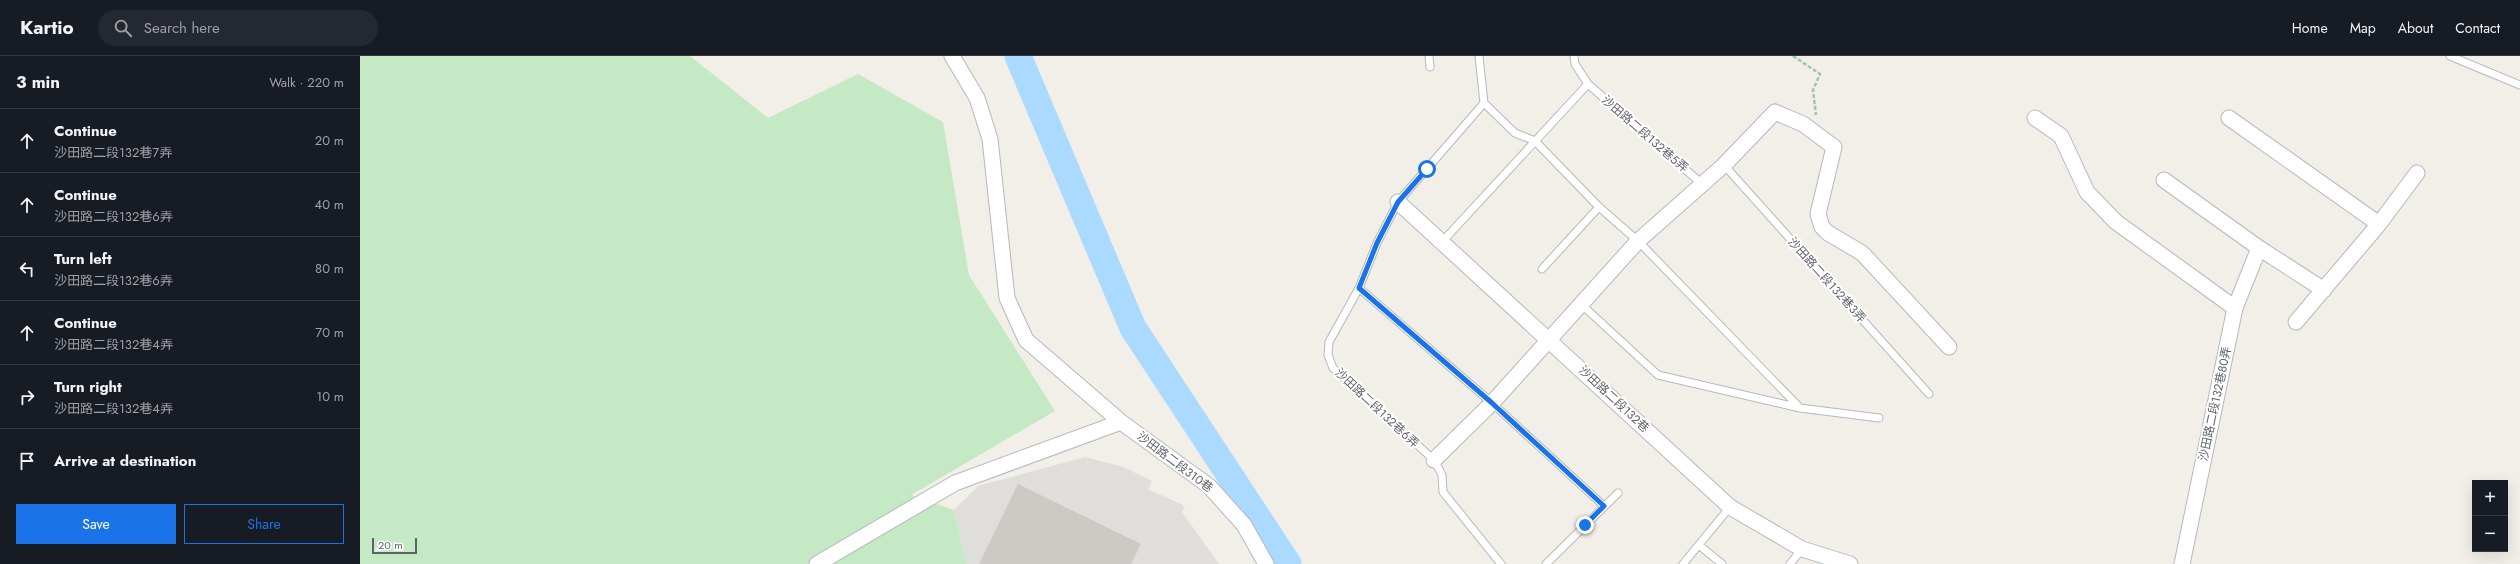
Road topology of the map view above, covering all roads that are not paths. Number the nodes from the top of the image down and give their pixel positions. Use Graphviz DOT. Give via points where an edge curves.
graph roads {
  1 [pos="952,56"];
  2 [pos="1429,56"];
  3 [pos="1478,56"];
  4 [pos="1574,56"];
  5 [pos="2450,56"];
  6 [pos="1430,67"];
  7 [pos="1588,84"];
  8 [pos="2520,85"];
  9 [pos="1484,103"];
  10 [pos="2035,118"];
  11 [pos="2229,118"];
  12 [pos="1535,141"];
  13 [pos="1724,165"];
  14 [pos="2417,173"];
  15 [pos="2164,180"];
  16 [pos="1702,184"];
  17 [pos="1398,202"];
  18 [pos="1599,207"];
  19 [pos="2379,224"];
  20 [pos="1638,241"];
  21 [pos="1441,243"];
  22 [pos="2259,248"];
  23 [pos="1542,269"];
  24 [pos="1359,288"];
  25 [pos="2324,290"];
  26 [pos="1582,305"];
  27 [pos="2236,308"];
  28 [pos="2296,322"];
  29 [pos="1549,339"];
  30 [pos="1949,347"];
  31 [pos="1929,394"];
  32 [pos="1492,403"];
  33 [pos="1800,408"];
  34 [pos="1879,418"];
  35 [pos="1121,422"];
  36 [pos="1434,460"];
  37 [pos="1618,494"];
  38 [pos="1604,506"];
  39 [pos="1730,507"];
  40 [pos="1699,545"];
  41 [pos="1802,549"];
  42 [pos="817,564"];
  43 [pos="1266,564"];
  44 [pos="1501,564"];
  45 [pos="1546,564"];
  46 [pos="1683,564"];
  47 [pos="1722,564"];
  48 [pos="1790,564"];
  49 [pos="1850,564"];
  50 [pos="2182,564"];
  1 -- 35 [label="street, 沙田路二段310巷" via="978,98 990,139 1007,298 1026,340"];
  2 -- 6 [label="lane"];
  3 -- 9 [label="lane"];
  4 -- 7 [label="lane, 沙田路二段132巷5弄" via="1575,64"];
  5 -- 8 [label="lane"];
  7 -- 12 [label="lane"];
  7 -- 16 [label="lane, 沙田路二段132巷5弄"];
  9 -- 12 [label="lane" via="1515,132"];
  9 -- 17 [label="lane, 沙田路二段132巷6弄"];
  10 -- 27 [label="street" via="2061,136 2088,192 2116,222"];
  11 -- 19 [label="street"];
  12 -- 18 [label="lane"];
  12 -- 21 [label="lane"];
  13 -- 16 [label="street"];
  13 -- 30 [label="street" via="1775,112 1803,124 1834,148 1818,214 1822,227 1862,253"];
  13 -- 31 [label="lane, 沙田路二段132巷3弄"];
  14 -- 19 [label="street"];
  15 -- 22 [label="street"];
  16 -- 20 [label="street"];
  17 -- 21 [label="street, 沙田路二段132巷"];
  17 -- 24 [label="lane, 沙田路二段132巷6弄" via="1377,243"];
  18 -- 20 [label="lane"];
  18 -- 23 [label="lane"];
  19 -- 25 [label="street"];
  20 -- 26 [label="street"];
  20 -- 33 [label="lane"];
  21 -- 29 [label="street, 沙田路二段132巷"];
  22 -- 25 [label="street"];
  22 -- 27 [label="street, 沙田路二段132巷80弄"];
  24 -- 32 [label="lane"];
  24 -- 36 [label="lane, 沙田路二段132巷6弄" via="1329,342 1328,355 1333,368"];
  25 -- 28 [label="street"];
  26 -- 29 [label="street"];
  26 -- 33 [label="lane" via="1658,375"];
  27 -- 50 [label="street, 沙田路二段132巷80弄"];
  29 -- 32 [label="street"];
  29 -- 39 [label="street, 沙田路二段132巷"];
  32 -- 36 [label="street"];
  32 -- 38 [label="lane"];
  33 -- 34 [label="lane"];
  35 -- 42 [label="street" via="954,483"];
  35 -- 43 [label="street, 沙田路二段310巷" via="1209,486 1244,525"];
  36 -- 44 [label="lane" via="1442,475 1443,492"];
  37 -- 38 [label="lane"];
  38 -- 45 [label="lane"];
  39 -- 40 [label="lane"];
  39 -- 41 [label="street, 沙田路二段132巷"];
  40 -- 46 [label="lane"];
  40 -- 47 [label="lane"];
  41 -- 48 [label="lane"];
  41 -- 49 [label="street, 沙田路二段132巷"];
}
